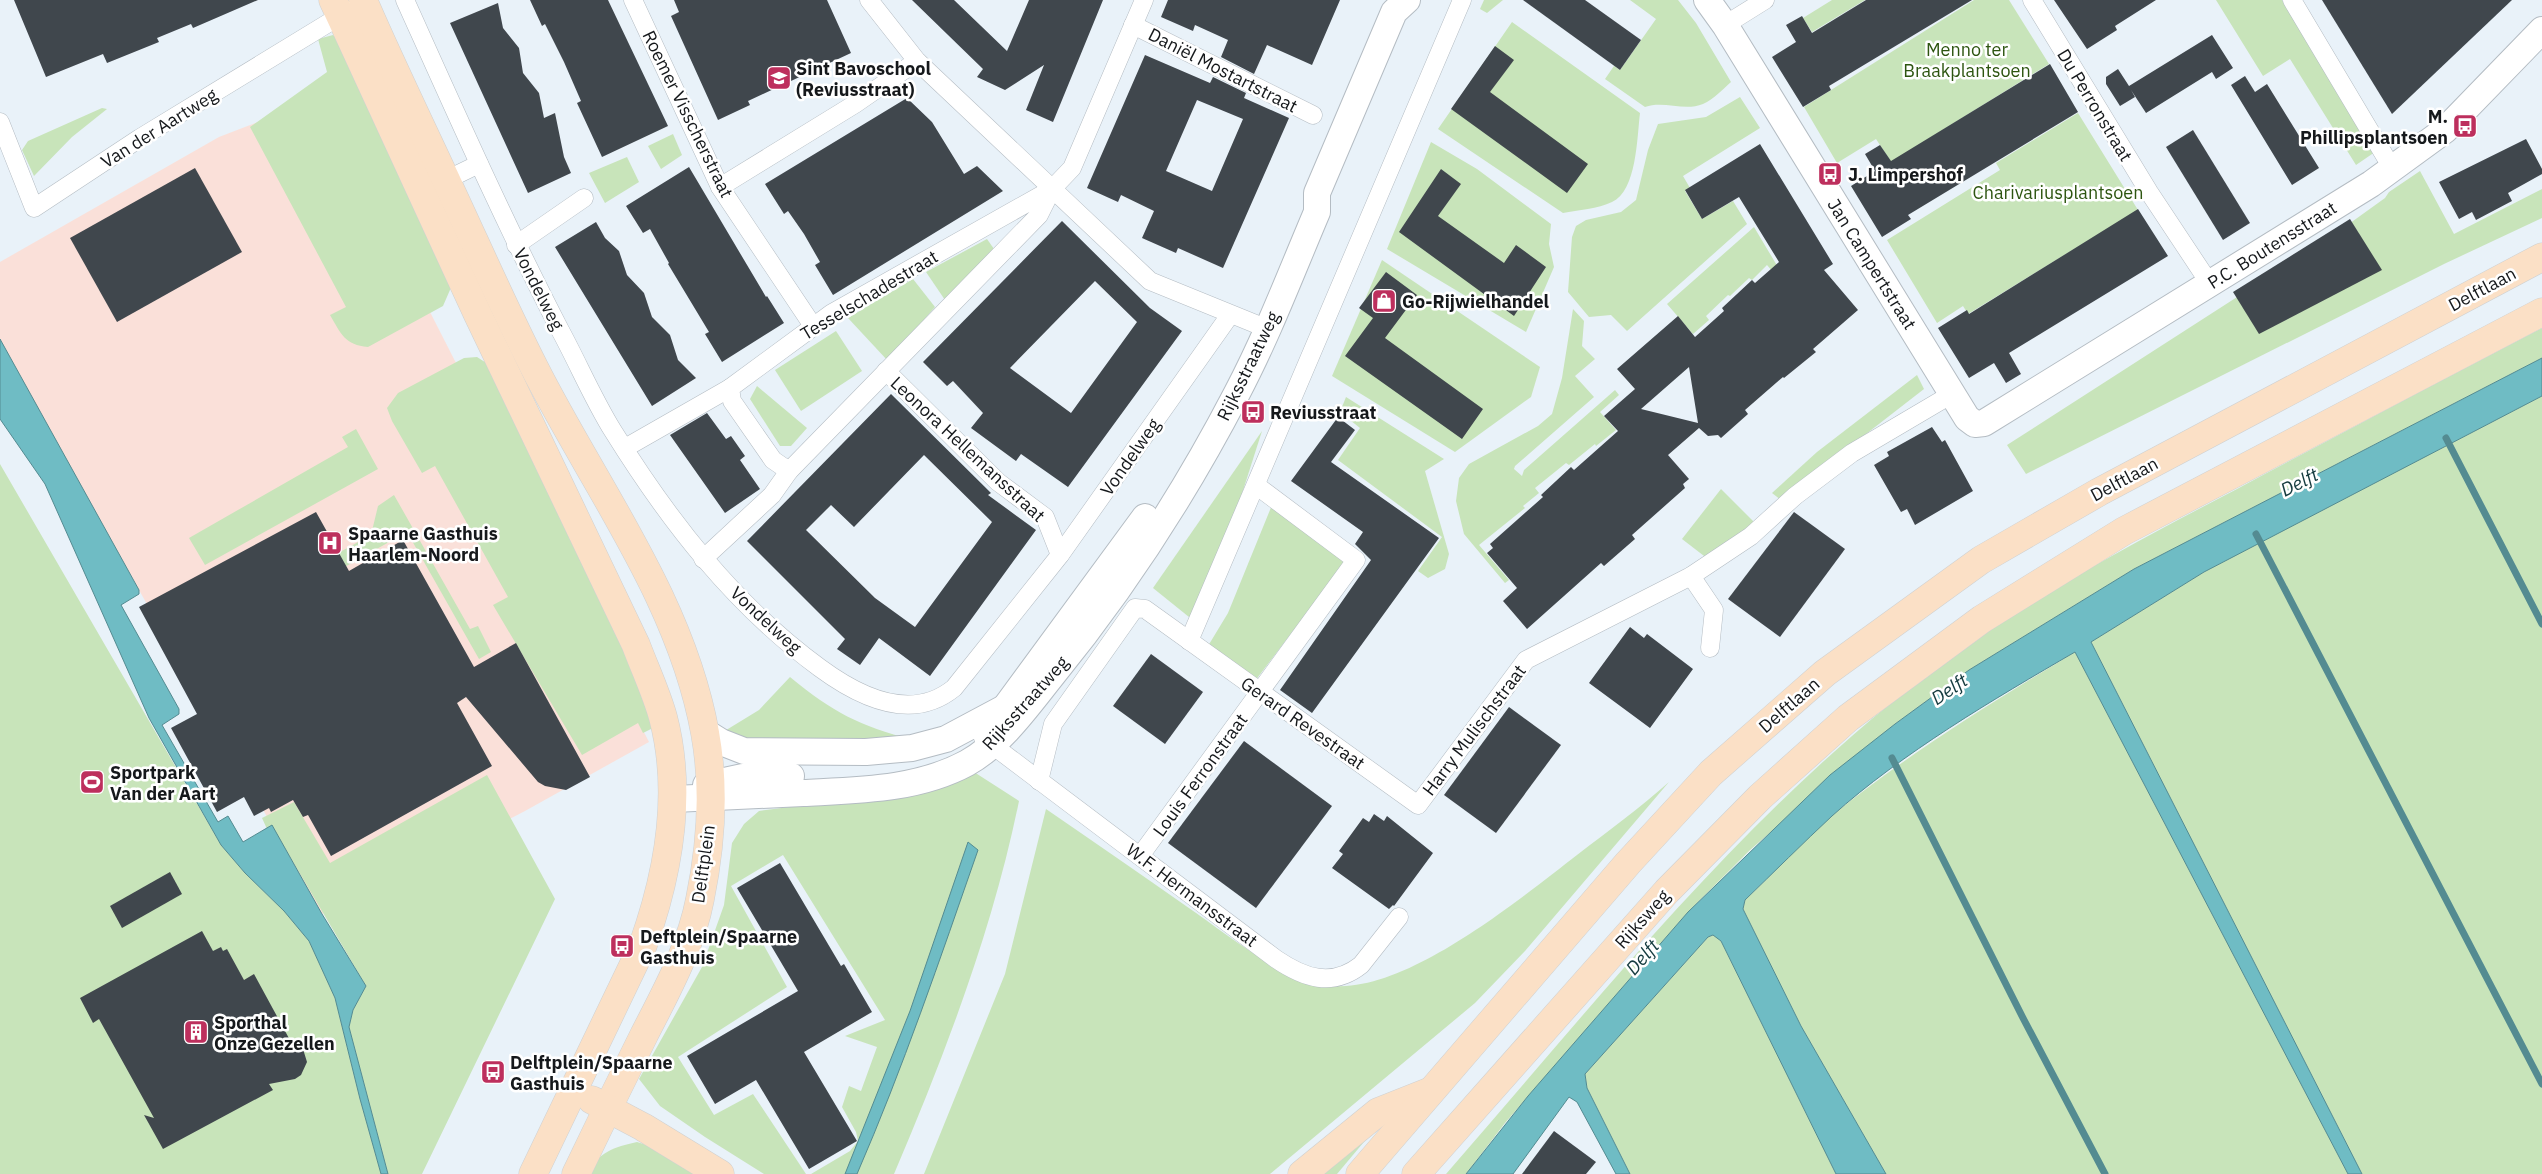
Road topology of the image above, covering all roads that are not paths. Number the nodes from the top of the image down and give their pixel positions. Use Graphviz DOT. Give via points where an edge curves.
graph roads {
  1 [pos="405,0"];
  2 [pos="633,0"];
  3 [pos="869,0"];
  4 [pos="1144,0"];
  5 [pos="1462,0"];
  6 [pos="1707,0"];
  7 [pos="1765,0"];
  8 [pos="2032,0"];
  9 [pos="2292,0"];
  10 [pos="363,1"];
  11 [pos="1399,4"];
  12 [pos="336,8"];
  13 [pos="1133,25"];
  14 [pos="1725,25"];
  15 [pos="2542,30"];
  16 [pos="916,61"];
  17 [pos="1314,115"];
  18 [pos="0,122"];
  19 [pos="479,164"];
  20 [pos="2392,168"];
  21 [pos="446,180"];
  22 [pos="720,187"];
  23 [pos="1052,189"];
  24 [pos="584,198"];
  25 [pos="516,245"];
  26 [pos="2542,257"];
  27 [pos="2210,284"];
  28 [pos="2542,312"];
  29 [pos="1249,323"];
  30 [pos="813,326"];
  31 [pos="886,371"];
  32 [pos="730,388"];
  33 [pos="1952,394"];
  34 [pos="1975,424"];
  35 [pos="625,448"];
  36 [pos="789,471"];
  37 [pos="1257,486"];
  38 [pos="1060,555"];
  39 [pos="703,559"];
  40 [pos="1691,576"];
  41 [pos="1189,641"];
  42 [pos="1710,648"];
  43 [pos="1260,693"];
  44 [pos="1006,706"];
  45 [pos="705,732"];
  46 [pos="987,742"];
  47 [pos="1039,781"];
  48 [pos="710,790"];
  49 [pos="674,799"];
  50 [pos="1418,805"];
  51 [pos="1140,856"];
  52 [pos="1399,917"];
  53 [pos="1434,1089"];
  54 [pos="573,1090"];
  55 [pos="608,1107"];
  56 [pos="1421,1170"];
  57 [pos="533,1174"];
  58 [pos="576,1174"];
  59 [pos="720,1174"];
  60 [pos="1302,1174"];
  61 [pos="1360,1174"];
  1 -- 19 [label="street, Vondelweg"];
  2 -- 22 [label="street, Roemer Visscherstraat"];
  3 -- 16 [label="street"];
  4 -- 13 [label="street, Tesselschadestraat"];
  5 -- 37 [label="street"];
  6 -- 14 [label="main road, Jan Campertstraat"];
  7 -- 14 [label="street"];
  8 -- 27 [label="street, Du Perronstraat" via="2149,192"];
  9 -- 20 [label="street"];
  10 -- 12 [label="street, Van der Aartweg"];
  10 -- 21 [label="main road, Vondelweg"];
  11 -- 29 [label="main road, Rijksstraatweg" via="1317,193 1317,212"];
  12 -- 18 [label="street, Van der Aartweg" via="34,208"];
  12 -- 49 [label="main road" via="494,350 636,645 663,718"];
  13 -- 17 [label="street, Daniël Mostartstraat"];
  13 -- 23 [label="street, Tesselschadestraat" via="1072,168"];
  14 -- 33 [label="main road, Jan Campertstraat"];
  15 -- 20 [label="main road, P.C. Boutensstraat" via="2444,130"];
  16 -- 22 [label="street" via="855,104"];
  16 -- 23 [label="street"];
  19 -- 21 [label="street"];
  19 -- 25 [label="street, Vondelweg"];
  20 -- 27 [label="main road, P.C. Boutensstraat"];
  21 -- 45 [label="main road, Vondelweg" via="535,368 655,590 692,683"];
  22 -- 30 [label="street, Roemer Visscherstraat"];
  23 -- 29 [label="street" via="1150,281"];
  23 -- 30 [label="street, Tesselschadestraat"];
  23 -- 31 [label="street, Tesselschadestraat" via="1039,215"];
  24 -- 25 [label="street"];
  25 -- 35 [label="street, Vondelweg" via="613,431"];
  26 -- 53 [label="main road, Delftlaan" via="2099,492 1981,560 1825,673 1711,773 1628,863"];
  27 -- 34 [label="main road, P.C. Boutensstraat" via="1984,423"];
  28 -- 56 [label="main road, Rijksweg" via="2124,531 1982,619 1848,718 1760,797 1667,891"];
  29 -- 38 [label="street, Vondelweg"];
  29 -- 44 [label="main road, Rijksstraatweg" via="1226,386 1168,486"];
  29 -- 46 [label="main road, Rijksstraatweg" via="1238,392 1181,493 1115,594 1048,681"];
  30 -- 32 [label="street, Tesselschadestraat"];
  31 -- 36 [label="street, Tesselschadestraat"];
  31 -- 38 [label="street, Leonora Hellemansstraat" via="998,482 1045,517"];
  32 -- 35 [label="street, Tesselschadestraat"];
  32 -- 36 [label="street" via="732,400 773,460"];
  33 -- 34 [label="main road, Jan Campertstraat" via="1967,418"];
  33 -- 40 [label="street, Harry Mulischstraat" via="1852,453 1795,496 1751,536"];
  35 -- 39 [label="street, Vondelweg"];
  36 -- 39 [label="street, Tesselschadestraat" via="772,495"];
  37 -- 41 [label="street"];
  37 -- 43 [label="street" via="1356,560"];
  38 -- 39 [label="street, Vondelweg" via="954,688 934,700 902,705 849,688 800,653"];
  40 -- 42 [label="street" via="1714,610"];
  40 -- 50 [label="street, Harry Mulischstraat" via="1526,660"];
  41 -- 43 [label="street, Gerard Revestraat"];
  41 -- 47 [label="street, Rijksstraatweg" via="1145,609 1135,608 1052,724"];
  43 -- 50 [label="street, Gerard Revestraat"];
  43 -- 51 [label="street, Louis Ferronstraat"];
  44 -- 45 [label="main road, Rijksstraatweg" via="946,739 912,748 866,752 744,751"];
  44 -- 46 [label="main road, Rijksstraatweg"];
  45 -- 48 [label="main road, Vondelweg"];
  46 -- 47 [label="street, W.F. Hermansstraat"];
  46 -- 48 [label="main road, Rijksstraatweg" via="967,762 918,782 868,789"];
  47 -- 51 [label="street, W.F. Hermansstraat"];
  48 -- 49 [label="main road, Rijksstraatweg"];
  48 -- 55 [label="main road, Delftplein" via="707,856 693,926 670,984"];
  49 -- 54 [label="main road, Delftplein" via="671,839 643,945"];
  51 -- 52 [label="street, W.F. Hermansstraat" via="1276,959 1310,978 1334,979 1354,971"];
  53 -- 60 [label="main road" via="1378,1112"];
  53 -- 61 [label="main road"];
  54 -- 55 [label="main road"];
  54 -- 57 [label="main road, Delftplein"];
  55 -- 58 [label="main road, Delftplein"];
  55 -- 59 [label="main road"];
}
